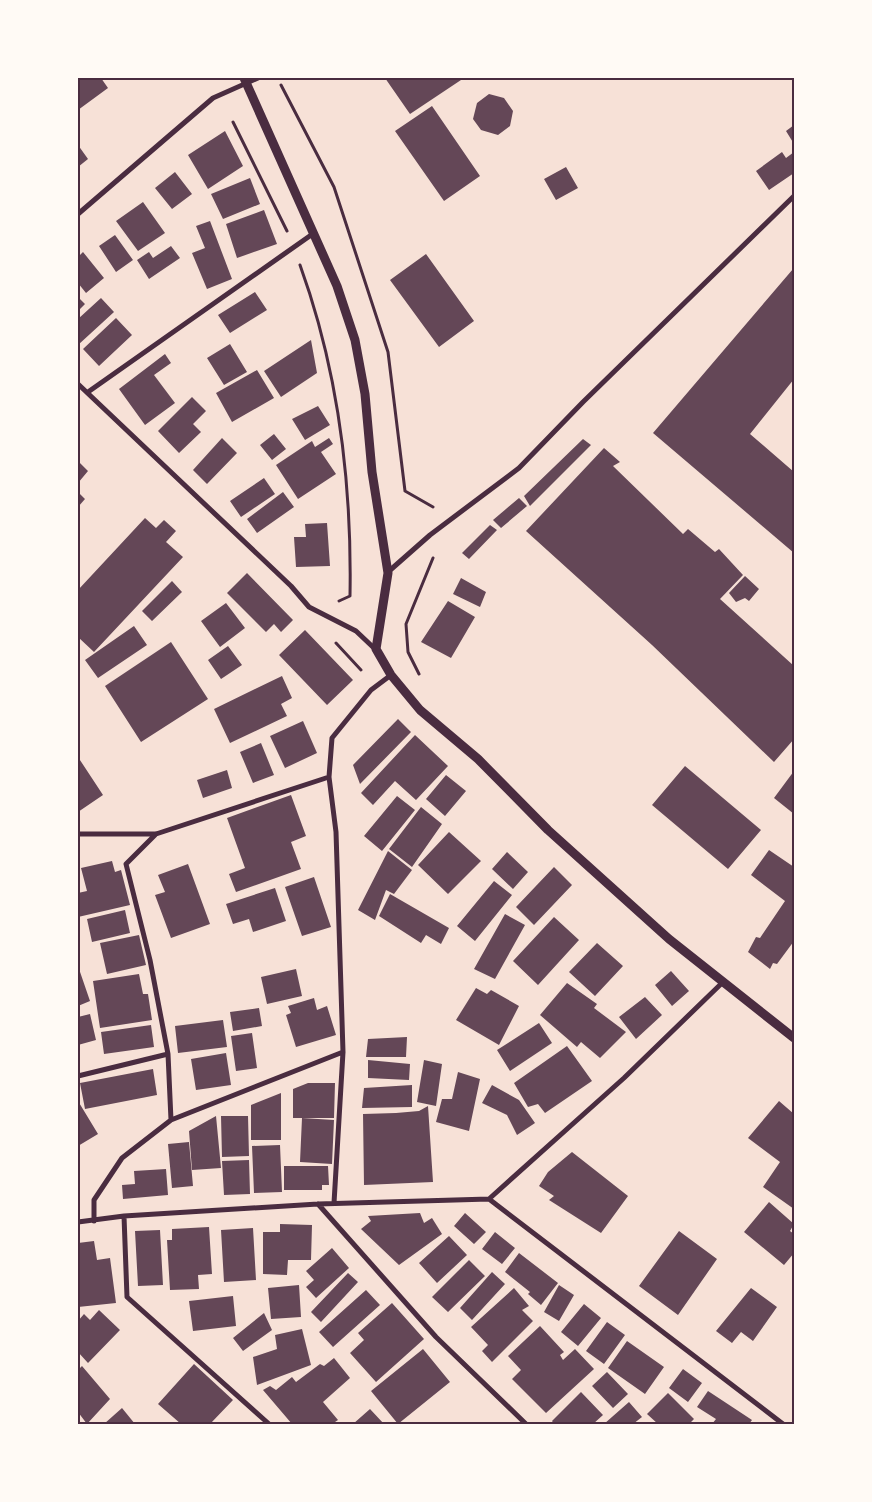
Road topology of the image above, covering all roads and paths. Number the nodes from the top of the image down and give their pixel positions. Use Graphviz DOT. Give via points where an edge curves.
graph roads {
  1 [pos="258,78"];
  2 [pos="245,80"];
  3 [pos="233,122"];
  4 [pos="794,196"];
  5 [pos="78,214"];
  6 [pos="314,234"];
  7 [pos="293,248"];
  8 [pos="78,384"];
  9 [pos="88,392"];
  10 [pos="435,553"];
  11 [pos="388,573"];
  12 [pos="336,603"];
  13 [pos="331,638"];
  14 [pos="376,649"];
  15 [pos="361,670"];
  16 [pos="391,675"];
  17 [pos="420,676"];
  18 [pos="329,776"];
  19 [pos="78,834"];
  20 [pos="156,834"];
  21 [pos="723,982"];
  22 [pos="794,1038"];
  23 [pos="343,1052"];
  24 [pos="168,1054"];
  25 [pos="78,1076"];
  26 [pos="171,1120"];
  27 [pos="489,1199"];
  28 [pos="334,1203"];
  29 [pos="318,1204"];
  30 [pos="124,1216"];
  31 [pos="94,1220"];
  32 [pos="78,1222"];
  33 [pos="269,1424"];
  34 [pos="526,1424"];
  35 [pos="783,1424"];
  1 -- 2 [label="street"];
  2 -- 5 [label="street" via="213,98"];
  2 -- 6 [label="street"];
  3 -- 7 [label="path"];
  4 -- 11 [label="street" via="519,468 430,535"];
  6 -- 7 [label="street"];
  6 -- 11 [label="street" via="338,286 355,340"];
  7 -- 9 [label="street"];
  7 -- 12 [label="path" via="314,306 339,416 351,557 350,596"];
  8 -- 9 [label="street"];
  9 -- 14 [label="street" via="291,586 309,607 356,631"];
  10 -- 17 [label="path" via="406,624 408,652"];
  11 -- 14 [label="street"];
  13 -- 15 [label="path"];
  14 -- 16 [label="street"];
  16 -- 18 [label="street" via="372,690 332,738"];
  16 -- 21 [label="street" via="420,710 478,759 548,830 669,939"];
  18 -- 20 [label="street"];
  18 -- 23 [label="street" via="336,832"];
  19 -- 20 [label="street"];
  20 -- 24 [label="street" via="126,864 150,960"];
  21 -- 22 [label="street"];
  21 -- 27 [label="street" via="624,1078"];
  23 -- 26 [label="street"];
  23 -- 28 [label="street"];
  24 -- 25 [label="street"];
  24 -- 26 [label="street"];
  26 -- 31 [label="street" via="122,1158 94,1200"];
  27 -- 28 [label="street"];
  27 -- 35 [label="street"];
  28 -- 29 [label="street"];
  29 -- 30 [label="street"];
  29 -- 34 [label="street" via="436,1337"];
  30 -- 31 [label="street"];
  30 -- 33 [label="street" via="127,1297"];
  31 -- 32 [label="street"];
}
